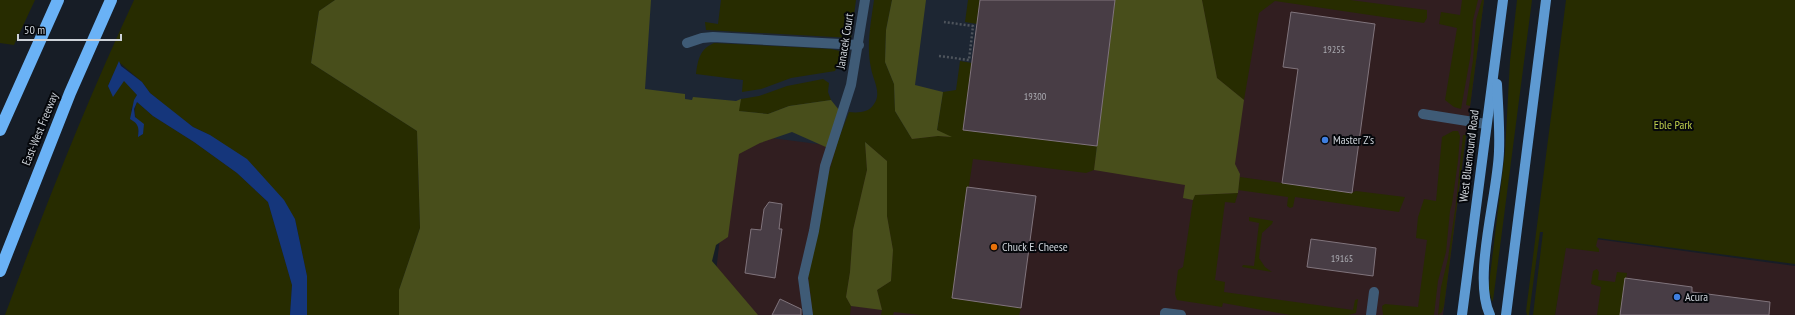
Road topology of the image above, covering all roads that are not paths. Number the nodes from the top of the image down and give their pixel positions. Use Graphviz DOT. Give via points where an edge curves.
graph roads {
  1 [pos="58,0"];
  2 [pos="111,0"];
  3 [pos="865,0"];
  4 [pos="1503,0"];
  5 [pos="1546,0"];
  6 [pos="687,44"];
  7 [pos="859,45"];
  8 [pos="1496,60"];
  9 [pos="1423,114"];
  10 [pos="1486,124"];
  11 [pos="0,130"];
  12 [pos="0,271"];
  13 [pos="1374,292"];
  14 [pos="808,315"];
  15 [pos="1166,315"];
  16 [pos="1182,315"];
  17 [pos="1371,315"];
  18 [pos="1462,315"];
  19 [pos="1490,315"];
  20 [pos="1506,315"];
  1 -- 11 [label="highway"];
  2 -- 12 [label="highway, East-West Freeway" via="67,100"];
  3 -- 7 [label="street, Janacek Court"];
  4 -- 8 [label="main road, West Bluemound Road"];
  5 -- 20 [label="main road"];
  6 -- 7 [label="street" via="713,37"];
  7 -- 14 [label="street, Janacek Court" via="851,85 825,166 803,278"];
  8 -- 10 [label="main road, West Bluemound Road"];
  8 -- 19 [label="main road" via="1500,152 1484,271 1484,294"];
  9 -- 10 [label="street"];
  10 -- 18 [label="main road, West Bluemound Road"];
  13 -- 17 [label="street"];
  15 -- 16 [label="street" via="1165,313"];
}
